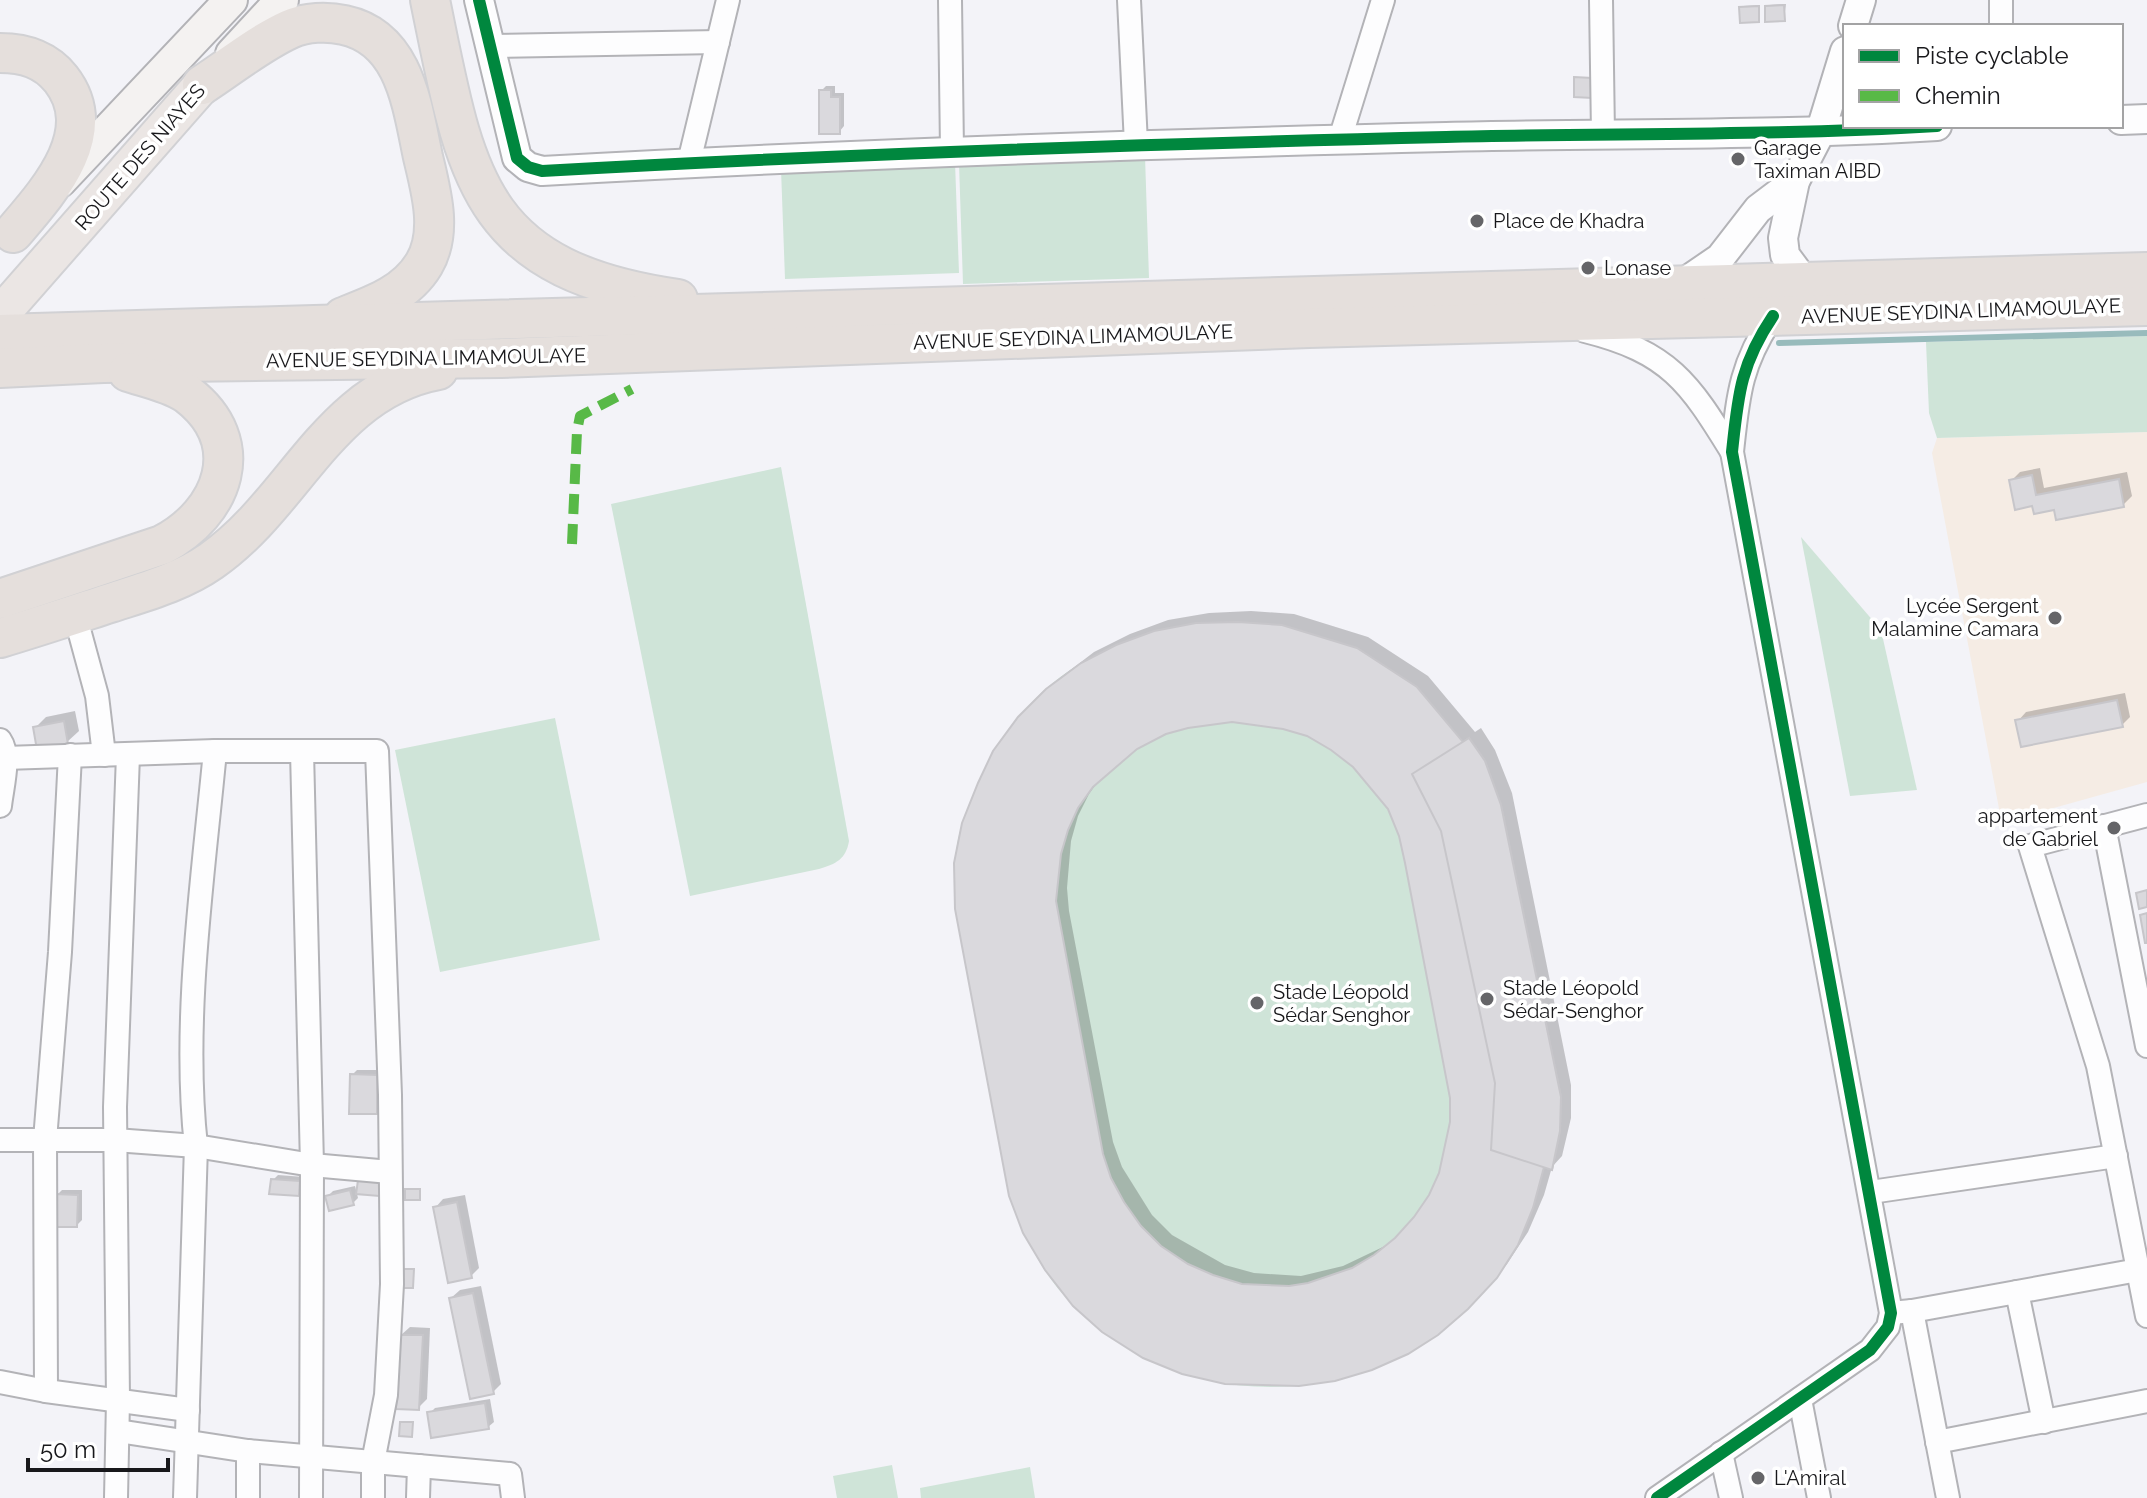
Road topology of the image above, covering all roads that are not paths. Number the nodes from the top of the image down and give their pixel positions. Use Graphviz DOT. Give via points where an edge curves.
graph roads {
  1 [pos="231,0"];
  2 [pos="282,0"];
  3 [pos="430,0"];
  4 [pos="479,0"];
  5 [pos="728,0"];
  6 [pos="950,0"];
  7 [pos="1129,0"];
  8 [pos="1601,0"];
  9 [pos="1861,0"];
  10 [pos="2001,0"];
  11 [pos="1379,1"];
  12 [pos="1854,24"];
  13 [pos="2001,24"];
  14 [pos="718,42"];
  15 [pos="490,46"];
  16 [pos="0,53"];
  17 [pos="1843,58"];
  18 [pos="202,85"];
  19 [pos="2147,119"];
  20 [pos="2123,120"];
  21 [pos="1904,128"];
  22 [pos="1820,133"];
  23 [pos="1603,134"];
  24 [pos="1340,139"];
  25 [pos="1136,144"];
  26 [pos="952,150"];
  27 [pos="689,162"];
  28 [pos="1795,181"];
  29 [pos="6,239"];
  30 [pos="2147,272"];
  31 [pos="1805,282"];
  32 [pos="1682,284"];
  33 [pos="2147,306"];
  34 [pos="768,311"];
  35 [pos="0,315"];
  36 [pos="1773,316"];
  37 [pos="1556,323"];
  38 [pos="322,325"];
  39 [pos="0,334"];
  40 [pos="501,358"];
  41 [pos="103,363"];
  42 [pos="0,368"];
  43 [pos="1732,452"];
  44 [pos="0,599"];
  45 [pos="75,615"];
  46 [pos="0,638"];
  47 [pos="2,749"];
  48 [pos="215,751"];
  49 [pos="302,751"];
  50 [pos="70,755"];
  51 [pos="104,755"];
  52 [pos="128,755"];
  53 [pos="0,806"];
  54 [pos="2147,815"];
  55 [pos="2104,826"];
  56 [pos="2144,1012"];
  57 [pos="2147,1046"];
  58 [pos="0,1140"];
  59 [pos="45,1140"];
  60 [pos="115,1140"];
  61 [pos="196,1146"];
  62 [pos="2116,1156"];
  63 [pos="312,1165"];
  64 [pos="390,1172"];
  65 [pos="1871,1192"];
  66 [pos="2138,1270"];
  67 [pos="2017,1292"];
  68 [pos="2146,1306"];
  69 [pos="1901,1312"];
  70 [pos="0,1382"];
  71 [pos="46,1391"];
  72 [pos="1800,1399"];
  73 [pos="118,1400"];
  74 [pos="2147,1401"];
  75 [pos="188,1410"];
  76 [pos="2044,1422"];
  77 [pos="118,1431"];
  78 [pos="1937,1442"];
  79 [pos="186,1443"];
  80 [pos="248,1451"];
  81 [pos="1721,1453"];
  82 [pos="311,1456"];
  83 [pos="373,1462"];
  84 [pos="419,1466"];
  85 [pos="116,1498"];
  86 [pos="185,1498"];
  87 [pos="248,1498"];
  88 [pos="311,1498"];
  89 [pos="373,1498"];
  90 [pos="418,1498"];
  91 [pos="513,1498"];
  92 [pos="1657,1498"];
  93 [pos="1731,1498"];
  94 [pos="1819,1498"];
  95 [pos="1948,1498"];
  1 -- 29 [label="main road, ROUTE DES NIAYES"];
  2 -- 18 [label="main road, ROUTE DES NIAYES"];
  3 -- 34 [label="highway" via="458,131 473,175 514,235 546,258 621,287"];
  4 -- 15 [label="street"];
  5 -- 14 [label="street"];
  6 -- 26 [label="street"];
  7 -- 25 [label="street"];
  8 -- 23 [label="street"];
  9 -- 12 [label="street"];
  10 -- 13 [label="street"];
  11 -- 24 [label="street"];
  14 -- 15 [label="street"];
  14 -- 27 [label="street"];
  15 -- 27 [label="street" via="517,158 528,167 542,171"];
  16 -- 29 [label="highway" via="28,56 55,71 74,105 75,125 55,182"];
  17 -- 22 [label="street"];
  18 -- 35 [label="main road, ROUTE DES NIAYES"];
  18 -- 38 [label="highway" via="291,29 334,22 375,37 400,69 434,209 430,249 424,264 397,293"];
  19 -- 20 [label="street"];
  21 -- 22 [label="street"];
  22 -- 23 [label="street"];
  22 -- 28 [label="street"];
  23 -- 24 [label="street"];
  24 -- 25 [label="street"];
  25 -- 26 [label="street"];
  26 -- 27 [label="street"];
  28 -- 31 [label="street" via="1783,238 1785,255"];
  28 -- 32 [label="street" via="1758,209 1720,258"];
  30 -- 31 [label="highway, AVENUE SEYDINA LIMAMOULAYE"];
  31 -- 32 [label="highway, AVENUE SEYDINA LIMAMOULAYE"];
  32 -- 34 [label="highway, AVENUE SEYDINA LIMAMOULAYE"];
  33 -- 36 [label="highway, AVENUE SEYDINA LIMAMOULAYE"];
  34 -- 38 [label="highway, AVENUE SEYDINA LIMAMOULAYE"];
  36 -- 37 [label="highway, AVENUE SEYDINA LIMAMOULAYE"];
  36 -- 43 [label="street" via="1739,386"];
  37 -- 40 [label="highway, AVENUE SEYDINA LIMAMOULAYE"];
  37 -- 43 [label="street" via="1654,356 1701,401"];
  38 -- 39 [label="highway, AVENUE SEYDINA LIMAMOULAYE"];
  40 -- 41 [label="highway, AVENUE SEYDINA LIMAMOULAYE"];
  40 -- 45 [label="highway" via="408,376 384,389 338,424 265,513 210,562 181,578"];
  41 -- 42 [label="highway, AVENUE SEYDINA LIMAMOULAYE"];
  41 -- 44 [label="highway" via="185,393 206,412 222,452 215,498 181,536 162,545"];
  43 -- 65 [label="street"];
  45 -- 46 [label="highway"];
  45 -- 51 [label="street" via="97,696"];
  47 -- 50 [label="street"];
  47 -- 53 [label="street"];
  48 -- 49 [label="street"];
  48 -- 52 [label="street"];
  48 -- 61 [label="street" via="196,954 191,1105"];
  49 -- 63 [label="street"];
  49 -- 64 [label="street" via="377,751"];
  50 -- 51 [label="street"];
  50 -- 59 [label="street"];
  51 -- 52 [label="street"];
  52 -- 60 [label="street"];
  54 -- 55 [label="street"];
  55 -- 56 [label="street"];
  55 -- 62 [label="street" via="2030,846 2098,1066"];
  56 -- 57 [label="street"];
  58 -- 59 [label="street"];
  59 -- 60 [label="street"];
  59 -- 71 [label="street"];
  60 -- 61 [label="street"];
  60 -- 73 [label="street"];
  61 -- 63 [label="street"];
  61 -- 75 [label="street"];
  62 -- 65 [label="street"];
  62 -- 66 [label="street"];
  63 -- 64 [label="street"];
  63 -- 82 [label="street"];
  64 -- 83 [label="street" via="387,1379"];
  65 -- 69 [label="street"];
  66 -- 67 [label="street"];
  66 -- 68 [label="street"];
  67 -- 69 [label="street"];
  67 -- 76 [label="street"];
  69 -- 72 [label="street" via="1870,1350"];
  69 -- 78 [label="street"];
  70 -- 71 [label="street"];
  71 -- 73 [label="street"];
  72 -- 81 [label="street"];
  72 -- 94 [label="street"];
  73 -- 75 [label="street"];
  73 -- 77 [label="street"];
  74 -- 76 [label="street"];
  75 -- 79 [label="street"];
  76 -- 78 [label="street"];
  77 -- 79 [label="street"];
  77 -- 85 [label="street"];
  78 -- 95 [label="street"];
  79 -- 80 [label="street"];
  79 -- 86 [label="street"];
  80 -- 82 [label="street"];
  80 -- 87 [label="street"];
  81 -- 92 [label="street"];
  81 -- 93 [label="street"];
  82 -- 83 [label="street"];
  82 -- 88 [label="street"];
  83 -- 84 [label="street"];
  83 -- 89 [label="street"];
  84 -- 90 [label="street"];
  84 -- 91 [label="street" via="510,1474"];
}
